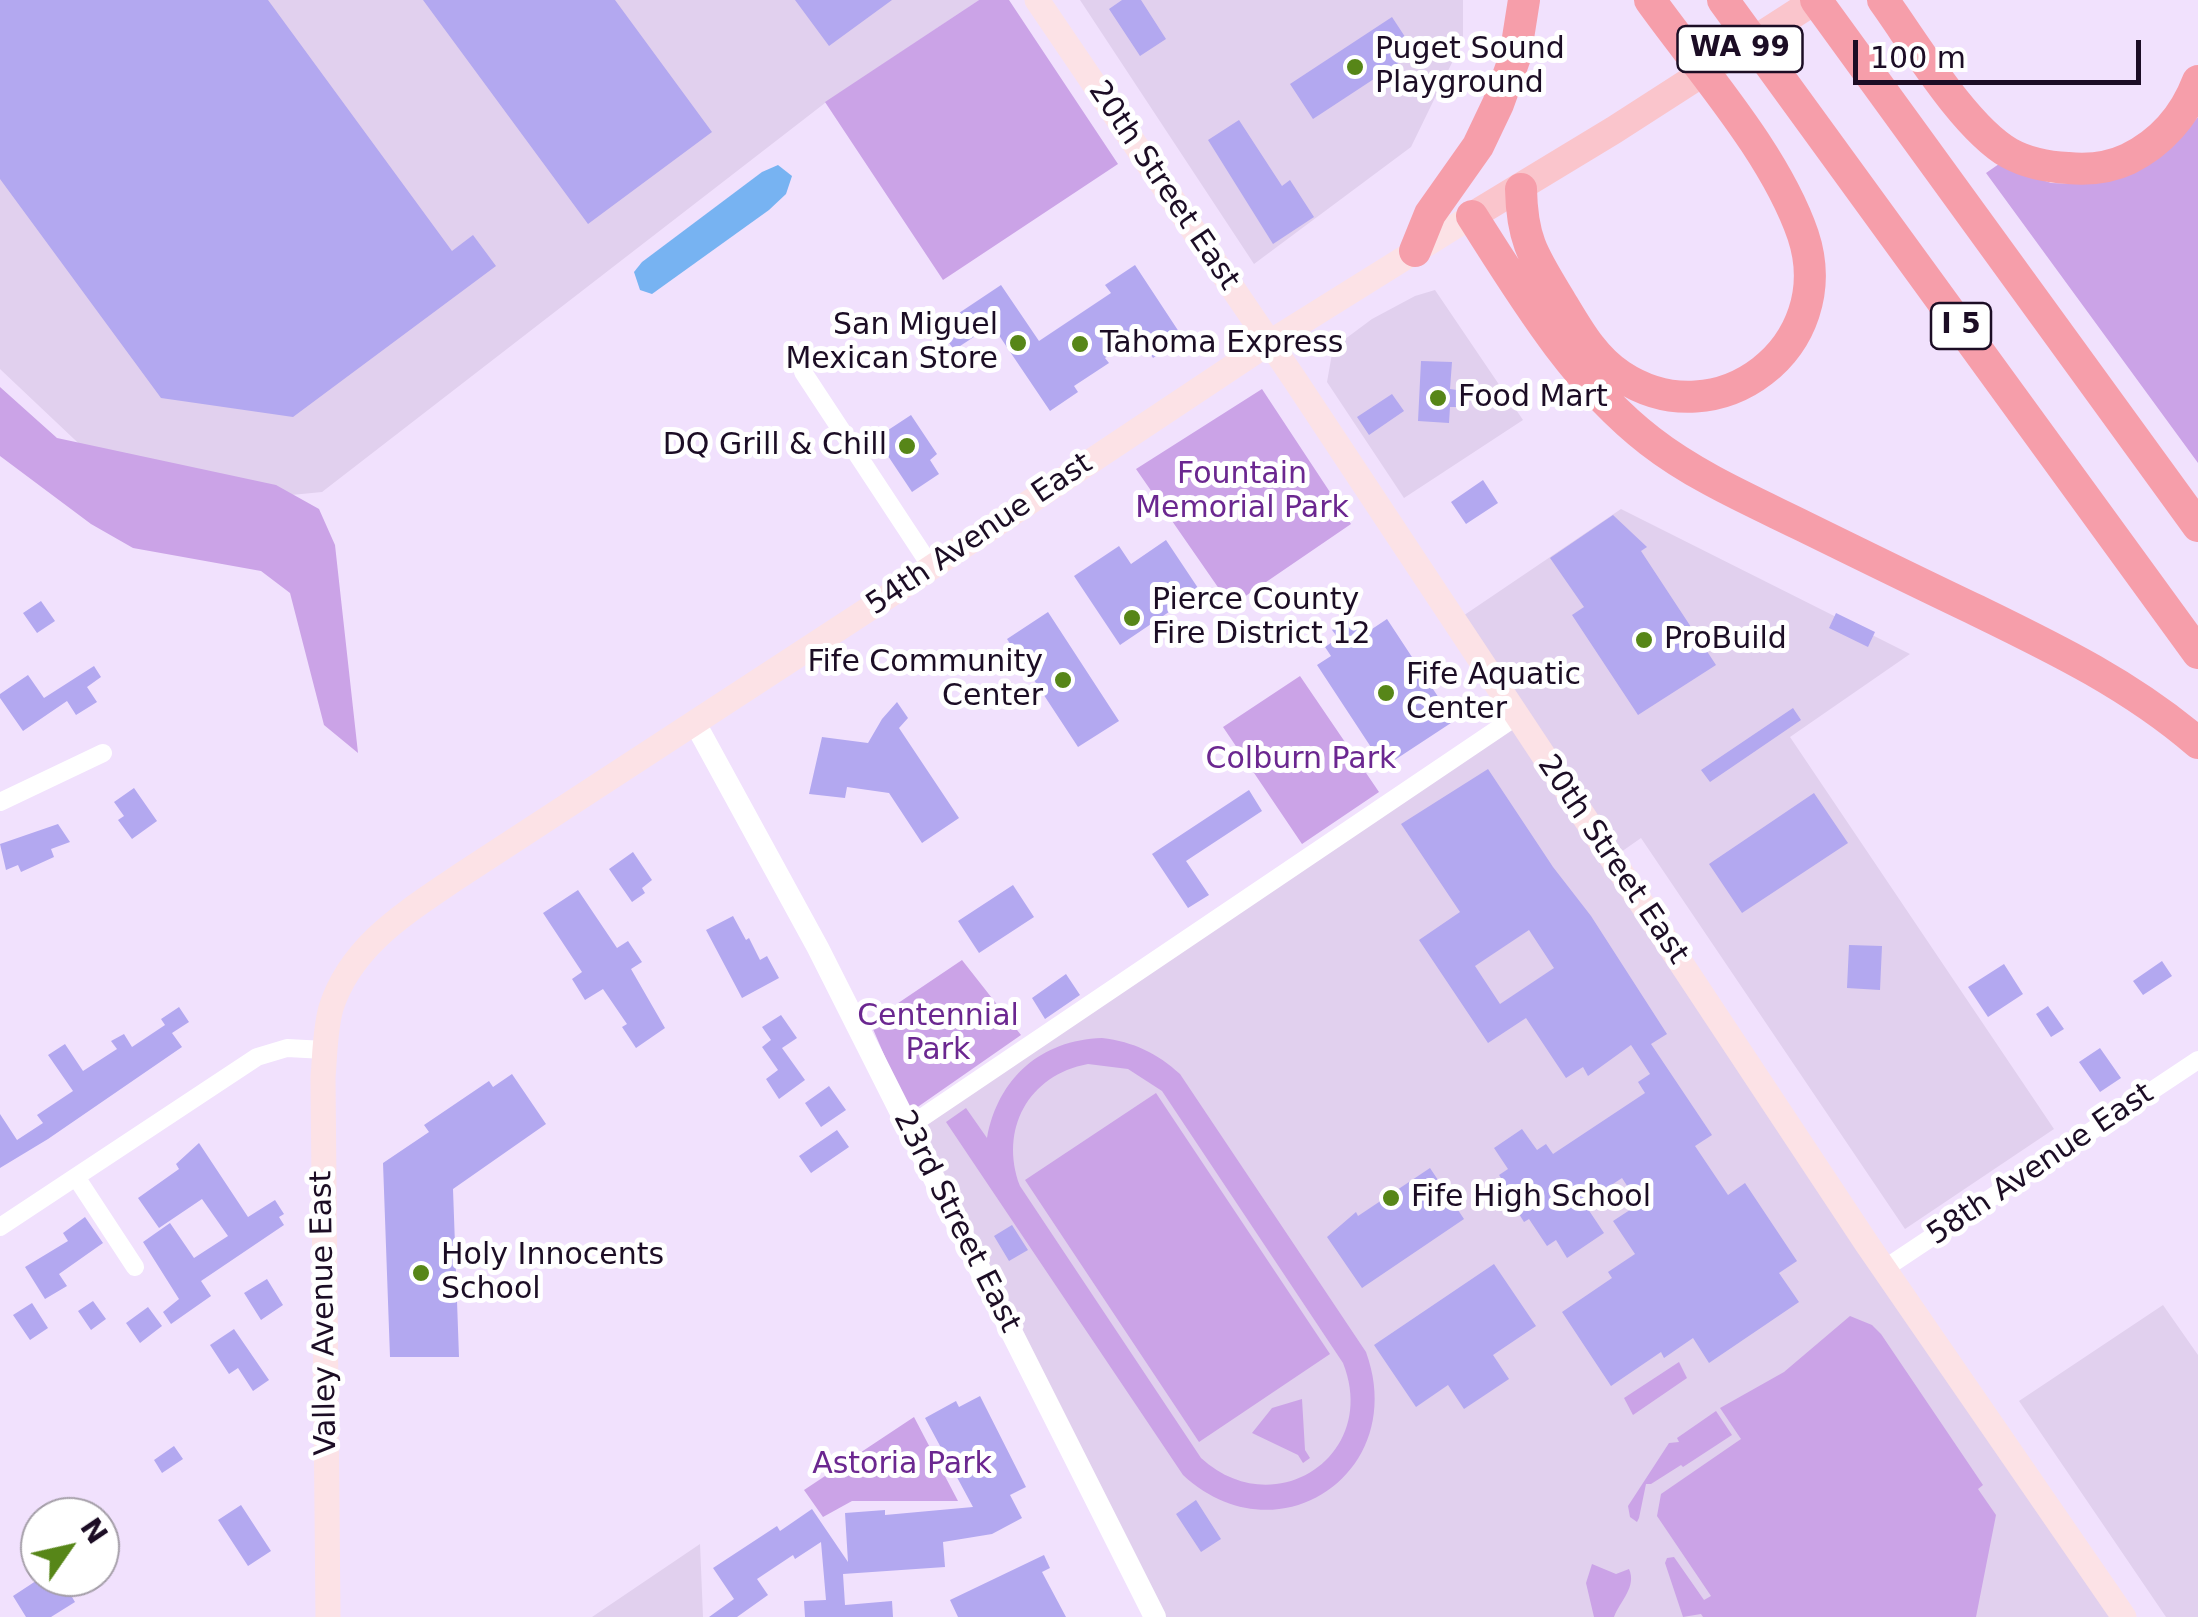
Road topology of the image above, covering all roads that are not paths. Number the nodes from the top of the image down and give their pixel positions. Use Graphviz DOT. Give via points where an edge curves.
graph roads {
  1 [pos="1038,0"];
  2 [pos="1524,0"];
  3 [pos="1650,0"];
  4 [pos="1722,0"];
  5 [pos="1816,0"];
  6 [pos="1882,0"];
  7 [pos="2198,82"];
  8 [pos="1520,188"];
  9 [pos="1472,216"];
  10 [pos="1415,251"];
  11 [pos="1270,342"];
  12 [pos="804,372"];
  13 [pos="2198,526"];
  14 [pos="932,568"];
  15 [pos="2198,652"];
  16 [pos="1517,716"];
  17 [pos="695,724"];
  18 [pos="2198,743"];
  19 [pos="103,753"];
  20 [pos="3,796"];
  21 [pos="330,1010"];
  22 [pos="325,1050"];
  23 [pos="2198,1060"];
  24 [pos="908,1127"];
  25 [pos="76,1177"];
  26 [pos="0,1227"];
  27 [pos="135,1267"];
  28 [pos="1884,1269"];
  29 [pos="328,1617"];
  30 [pos="1155,1617"];
  31 [pos="2124,1617"];
  1 -- 11 [label="main road, 20th Street East"];
  2 -- 10 [label="highway" via="1515,57 1498,104 1478,146 1430,214"];
  3 -- 8 [label="highway" via="1730,109 1796,216 1810,296 1792,340 1756,376 1714,393 1667,394 1623,378 1586,342 1528,246"];
  4 -- 15 [label="highway, I 5"];
  5 -- 8 [label="main road, 54th Avenue East / WA 99"];
  5 -- 13 [label="highway, I 5"];
  6 -- 7 [label="highway" via="1980,129 2007,152 2038,164 2088,169 2123,161 2157,141"];
  8 -- 9 [label="main road, 54th Avenue East"];
  9 -- 10 [label="main road, 54th Avenue East"];
  9 -- 18 [label="highway" via="1566,354 1650,441 1764,507 2069,655"];
  10 -- 11 [label="main road, 54th Avenue East"];
  11 -- 14 [label="main road, 54th Avenue East"];
  11 -- 16 [label="main road, 20th Street East"];
  12 -- 14 [label="street"];
  14 -- 17 [label="main road, 54th Avenue East"];
  16 -- 24 [label="street"];
  16 -- 28 [label="main road, 20th Street East"];
  17 -- 21 [label="main road, 54th Avenue East" via="394,922 359,955"];
  17 -- 24 [label="street, 23rd Street East"];
  19 -- 20 [label="street"];
  21 -- 22 [label="main road, Valley Avenue East"];
  22 -- 25 [label="street" via="287,1048 256,1057"];
  22 -- 29 [label="main road, Valley Avenue East"];
  23 -- 28 [label="street, 58th Avenue East"];
  24 -- 30 [label="street, 23rd Street East"];
  25 -- 26 [label="street"];
  25 -- 27 [label="street"];
  28 -- 31 [label="main road, 20th Street East"];
}
